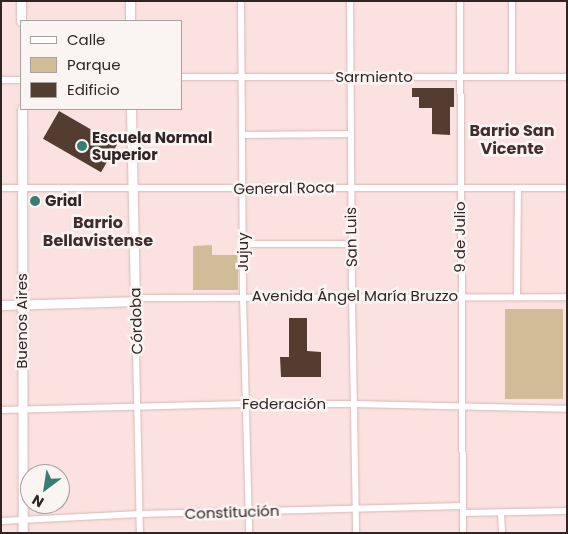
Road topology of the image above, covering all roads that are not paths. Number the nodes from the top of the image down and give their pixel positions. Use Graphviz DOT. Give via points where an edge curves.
graph roads {
  1 [pos="21,1"];
  2 [pos="130,1"];
  3 [pos="241,1"];
  4 [pos="350,1"];
  5 [pos="460,1"];
  6 [pos="512,1"];
  7 [pos="21,20"];
  8 [pos="130,20"];
  9 [pos="512,76"];
  10 [pos="182,77"];
  11 [pos="350,77"];
  12 [pos="567,77"];
  13 [pos="242,78"];
  14 [pos="461,78"];
  15 [pos="1,80"];
  16 [pos="20,80"];
  17 [pos="22,110"];
  18 [pos="131,110"];
  19 [pos="350,134"];
  20 [pos="242,135"];
  21 [pos="350,187"];
  22 [pos="460,187"];
  23 [pos="1,188"];
  24 [pos="22,188"];
  25 [pos="132,188"];
  26 [pos="518,188"];
  27 [pos="567,188"];
  28 [pos="242,189"];
  29 [pos="243,244"];
  30 [pos="352,244"];
  31 [pos="243,296"];
  32 [pos="460,296"];
  33 [pos="517,296"];
  34 [pos="352,297"];
  35 [pos="567,297"];
  36 [pos="138,298"];
  37 [pos="1,300"];
  38 [pos="22,302"];
  39 [pos="1,305"];
  40 [pos="245,404"];
  41 [pos="354,404"];
  42 [pos="139,405"];
  43 [pos="462,406"];
  44 [pos="22,409"];
  45 [pos="567,409"];
  46 [pos="1,410"];
  47 [pos="356,508"];
  48 [pos="463,510"];
  49 [pos="567,511"];
  50 [pos="248,512"];
  51 [pos="502,513"];
  52 [pos="140,514"];
  53 [pos="23,520"];
  54 [pos="1,521"];
  55 [pos="23,533"];
  56 [pos="140,533"];
  57 [pos="248,533"];
  58 [pos="356,533"];
  59 [pos="463,533"];
  60 [pos="502,533"];
  1 -- 7 [label="street"];
  2 -- 8 [label="street"];
  3 -- 13 [label="street, Jujuy"];
  4 -- 11 [label="street, San Luis"];
  5 -- 14 [label="street, 9 de Julio"];
  6 -- 9 [label="street"];
  9 -- 12 [label="street, Sarmiento"];
  9 -- 14 [label="street, Sarmiento"];
  10 -- 13 [label="street, Sarmiento"];
  11 -- 13 [label="street, Sarmiento"];
  11 -- 14 [label="street, Sarmiento"];
  11 -- 19 [label="street, San Luis"];
  13 -- 20 [label="street, Jujuy"];
  14 -- 22 [label="street, 9 de Julio"];
  15 -- 16 [label="street"];
  17 -- 24 [label="street, Buenos Aires"];
  18 -- 25 [label="street, Córdoba"];
  19 -- 20 [label="street"];
  19 -- 21 [label="street, San Luis"];
  20 -- 28 [label="street, Jujuy"];
  21 -- 22 [label="street, General Roca"];
  21 -- 28 [label="street, General Roca"];
  21 -- 30 [label="street, San Luis"];
  22 -- 26 [label="street, General Roca"];
  22 -- 32 [label="street, 9 de Julio"];
  23 -- 24 [label="street, General Roca"];
  24 -- 25 [label="street, General Roca"];
  24 -- 38 [label="street, Buenos Aires"];
  25 -- 28 [label="street, General Roca"];
  25 -- 36 [label="street, Córdoba"];
  26 -- 27 [label="street, General Roca"];
  26 -- 33 [label="street"];
  28 -- 29 [label="street, Jujuy"];
  29 -- 30 [label="street"];
  29 -- 31 [label="street, Jujuy"];
  30 -- 34 [label="street, San Luis"];
  31 -- 34 [label="street, Avenida Ángel María Bruzzo"];
  31 -- 36 [label="street, Avenida Ángel María Bruzzo"];
  31 -- 40 [label="street, Jujuy"];
  32 -- 33 [label="street, Avenida Ángel María Bruzzo"];
  32 -- 34 [label="street, Avenida Ángel María Bruzzo"];
  32 -- 43 [label="street, 9 de Julio"];
  33 -- 35 [label="street, Avenida Ángel María Bruzzo"];
  34 -- 41 [label="street, San Luis"];
  36 -- 38 [label="street, Avenida Ángel María Bruzzo"];
  36 -- 42 [label="street, Córdoba"];
  37 -- 38 [label="street, Avenida Ángel María Bruzzo"];
  38 -- 39 [label="street, Avenida Ángel María Bruzzo"];
  38 -- 44 [label="street, Buenos Aires"];
  40 -- 41 [label="street, Federación"];
  40 -- 42 [label="street, Federación"];
  40 -- 50 [label="street, Jujuy"];
  41 -- 43 [label="street, Federación"];
  41 -- 47 [label="street, San Luis"];
  42 -- 44 [label="street, Federación"];
  42 -- 52 [label="street, Córdoba"];
  43 -- 45 [label="street, Federación"];
  43 -- 48 [label="street, 9 de Julio"];
  44 -- 46 [label="street, Federación"];
  44 -- 53 [label="street, Buenos Aires"];
  47 -- 48 [label="street, Constitución"];
  47 -- 50 [label="street, Constitución"];
  47 -- 58 [label="street, San Luis"];
  48 -- 51 [label="street, Constitución"];
  48 -- 59 [label="street, 9 de Julio"];
  49 -- 51 [label="street, Constitución"];
  50 -- 52 [label="street, Constitución"];
  50 -- 57 [label="street, Jujuy"];
  51 -- 60 [label="street"];
  52 -- 53 [label="street, Constitución"];
  52 -- 56 [label="street, Córdoba"];
  53 -- 54 [label="street, Constitución"];
  53 -- 55 [label="street, Buenos Aires"];
}
